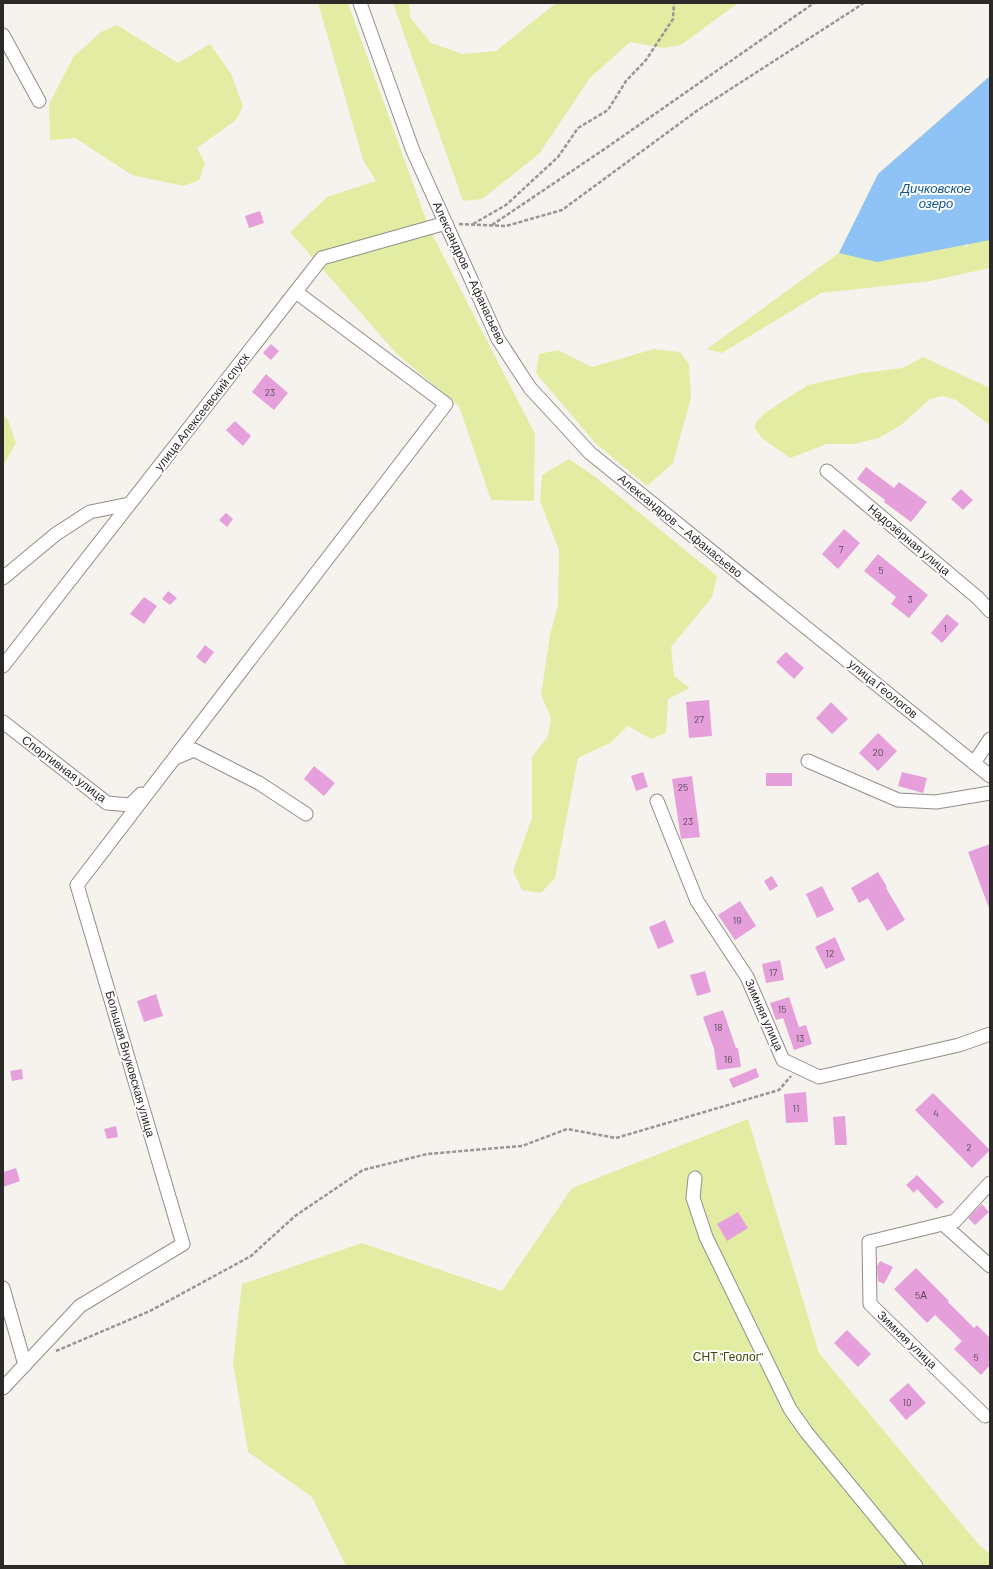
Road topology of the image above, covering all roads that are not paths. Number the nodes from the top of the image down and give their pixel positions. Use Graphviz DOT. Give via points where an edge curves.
graph roads {
  1 [pos="360,3"];
  2 [pos="3,35"];
  3 [pos="39,101"];
  4 [pos="446,224"];
  5 [pos="296,292"];
  6 [pos="827,471"];
  7 [pos="130,504"];
  8 [pos="3,578"];
  9 [pos="777,604"];
  10 [pos="990,611"];
  11 [pos="3,666"];
  12 [pos="3,722"];
  13 [pos="990,739"];
  14 [pos="175,758"];
  15 [pos="808,761"];
  16 [pos="974,763"];
  17 [pos="990,776"];
  18 [pos="990,793"];
  19 [pos="657,801"];
  20 [pos="306,814"];
  21 [pos="990,1034"];
  22 [pos="695,1178"];
  23 [pos="990,1183"];
  24 [pos="943,1224"];
  25 [pos="990,1266"];
  26 [pos="3,1288"];
  27 [pos="25,1365"];
  28 [pos="3,1388"];
  29 [pos="985,1416"];
  30 [pos="916,1566"];
  1 -- 4 [label="street, Александров — Афанасьево" via="413,151"];
  2 -- 3 [label="street"];
  4 -- 5 [label="street, улица Алексеевский спуск" via="322,258"];
  4 -- 9 [label="street, Александров — Афанасьево" via="498,339 530,388 590,454"];
  5 -- 7 [label="street, улица Алексеевский спуск"];
  5 -- 14 [label="street" via="446,404"];
  6 -- 10 [label="street, Надозёрная улица" via="978,598"];
  7 -- 8 [label="street" via="90,512 56,534"];
  7 -- 11 [label="street, улица Алексеевский спуск"];
  9 -- 16 [label="street, улица Геологов"];
  12 -- 14 [label="street, Спортивная улица" via="107,803 130,805 147,788 165,762"];
  13 -- 16 [label="street"];
  14 -- 20 [label="street, Спортивная улица" via="194,750 259,783"];
  14 -- 27 [label="street, Большая Внуковская улица" via="77,885 183,1244 80,1306"];
  15 -- 18 [label="street" via="898,800 936,802"];
  16 -- 17 [label="street, улица Геологов"];
  19 -- 21 [label="street, Зимняя улица" via="697,901 747,977 783,1060 819,1077 959,1045"];
  22 -- 30 [label="street" via="694,1198 706,1237 790,1409"];
  23 -- 24 [label="street, Зимняя улица" via="955,1221"];
  24 -- 25 [label="street"];
  24 -- 29 [label="street, Зимняя улица" via="869,1242 870,1304"];
  26 -- 27 [label="street"];
  27 -- 28 [label="street"];
}
